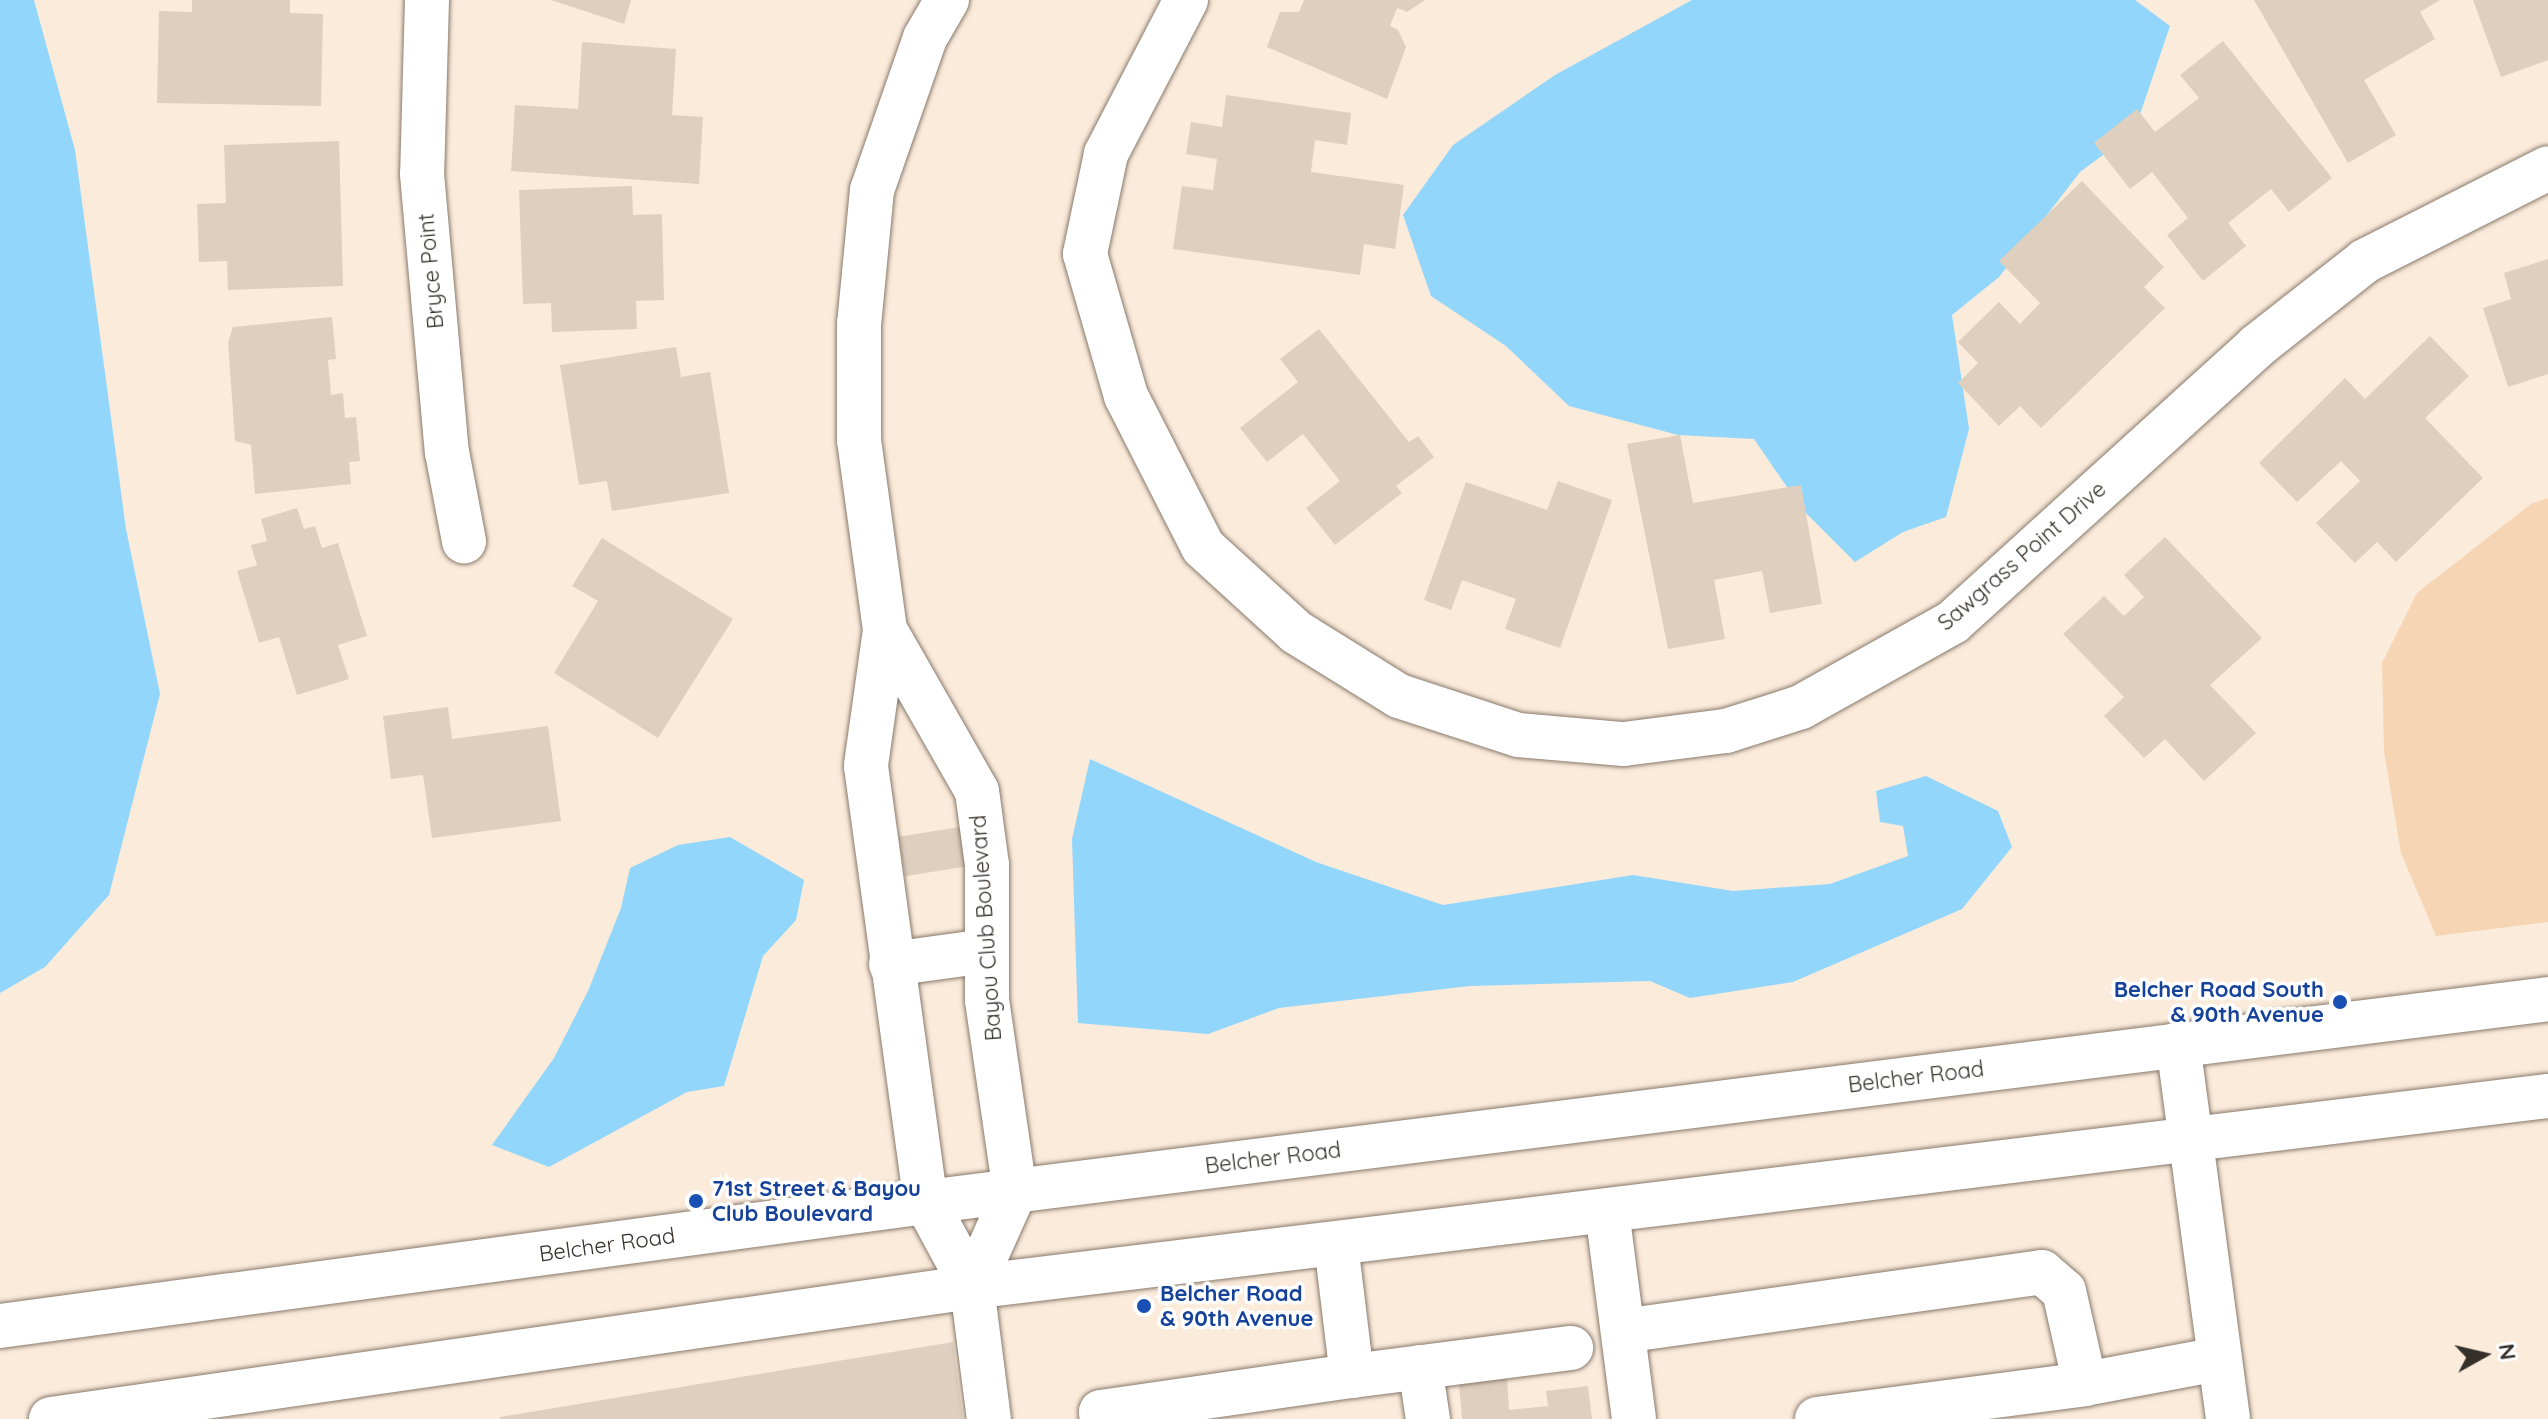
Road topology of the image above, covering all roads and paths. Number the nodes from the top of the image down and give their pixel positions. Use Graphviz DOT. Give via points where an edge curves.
graph roads {
  1 [pos="427,0"];
  2 [pos="947,0"];
  3 [pos="1186,0"];
  4 [pos="2548,168"];
  5 [pos="464,541"];
  6 [pos="885,630"];
  7 [pos="986,951"];
  8 [pos="891,964"];
  9 [pos="2548,999"];
  10 [pos="2178,1044"];
  11 [pos="2548,1096"];
  12 [pos="2187,1142"];
  13 [pos="1015,1191"];
  14 [pos="926,1202"];
  15 [pos="1607,1211"];
  16 [pos="1336,1244"];
  17 [pos="972,1287"];
  18 [pos="0,1326"];
  19 [pos="1623,1331"];
  20 [pos="1571,1348"];
  21 [pos="2219,1359"];
  22 [pos="1420,1367"];
  23 [pos="1352,1376"];
  24 [pos="2085,1384"];
  25 [pos="51,1419"];
  26 [pos="989,1419"];
  27 [pos="1102,1419"];
  28 [pos="1428,1419"];
  29 [pos="1634,1419"];
  30 [pos="1817,1419"];
  31 [pos="2228,1419"];
  1 -- 5 [label="main road, Bryce Point" via="422,174 447,452"];
  2 -- 6 [label="main road, Bayou Club Boulevard" via="925,38 871,205 859,324 859,440"];
  3 -- 4 [label="main road, Sawgrass Point Drive" via="1106,154 1085,254 1126,396 1203,547 1296,632 1399,696 1518,735 1624,744 1726,731 1801,707 1953,622 2257,346 2365,261"];
  6 -- 7 [label="main road, Bayou Club Boulevard" via="977,791 987,865"];
  6 -- 8 [label="main road, Bayou Club Boulevard" via="866,766"];
  7 -- 8 [label="main road"];
  7 -- 13 [label="main road, Bayou Club Boulevard" via="987,1000"];
  8 -- 14 [label="main road, Bayou Club Boulevard"];
  9 -- 10 [label="main road, Belcher Road"];
  10 -- 12 [label="main road"];
  10 -- 13 [label="main road, Belcher Road"];
  11 -- 12 [label="main road"];
  12 -- 15 [label="main road"];
  12 -- 21 [label="main road"];
  13 -- 14 [label="main road, Belcher Road"];
  13 -- 17 [label="main road"];
  14 -- 17 [label="main road"];
  14 -- 18 [label="main road, Belcher Road"];
  15 -- 16 [label="main road"];
  15 -- 19 [label="main road"];
  16 -- 17 [label="main road"];
  16 -- 23 [label="main road"];
  17 -- 25 [label="main road"];
  17 -- 26 [label="main road"];
  19 -- 24 [label="main road" via="2042,1272 2064,1291"];
  19 -- 29 [label="main road"];
  20 -- 22 [label="main road"];
  21 -- 24 [label="main road"];
  21 -- 31 [label="main road"];
  22 -- 23 [label="main road"];
  22 -- 28 [label="main road"];
  23 -- 27 [label="main road" via="1101,1412"];
  24 -- 30 [label="main road"];
}
